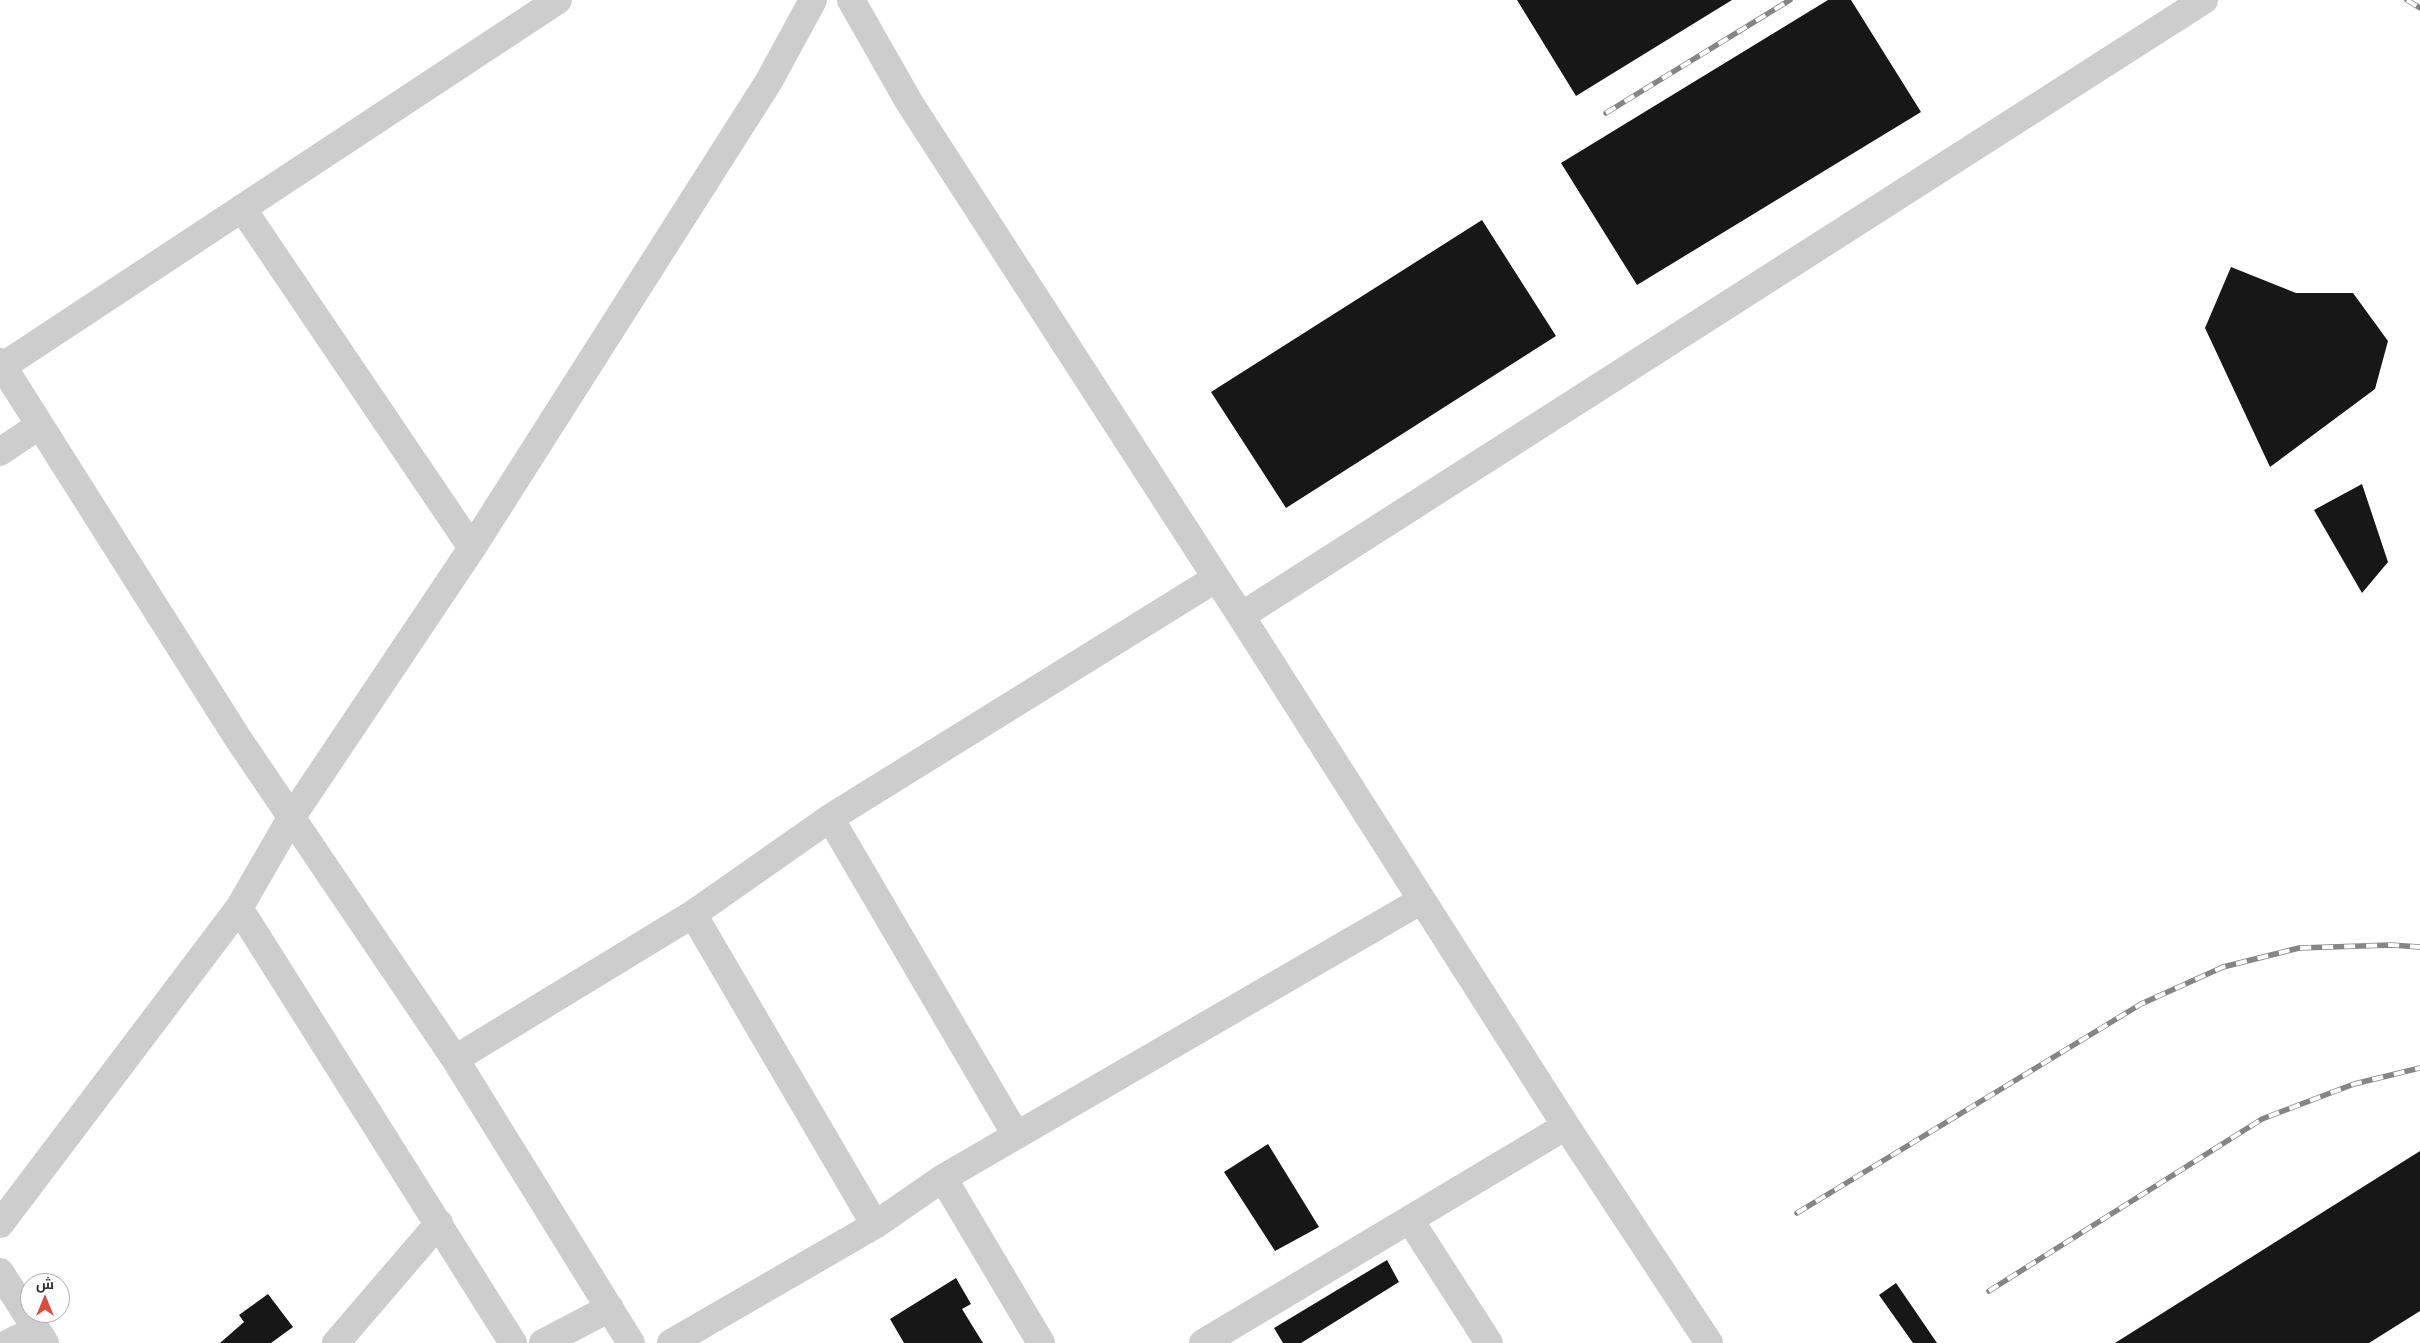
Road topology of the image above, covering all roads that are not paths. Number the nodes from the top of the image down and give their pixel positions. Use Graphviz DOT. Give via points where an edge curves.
graph roads {
  1 [pos="558,0"];
  2 [pos="813,0"];
  3 [pos="851,0"];
  4 [pos="2204,0"];
  5 [pos="242,208"];
  6 [pos="1,364"];
  7 [pos="40,425"];
  8 [pos="0,452"];
  9 [pos="472,548"];
  10 [pos="1215,579"];
  11 [pos="1241,616"];
  12 [pos="291,818"];
  13 [pos="830,818"];
  14 [pos="1422,900"];
  15 [pos="239,908"];
  16 [pos="693,914"];
  17 [pos="455,1059"];
  18 [pos="1566,1126"];
  19 [pos="1016,1135"];
  20 [pos="943,1178"];
  21 [pos="1410,1220"];
  22 [pos="439,1223"];
  23 [pos="0,1224"];
  24 [pos="875,1225"];
  25 [pos="0,1272"];
  26 [pos="610,1308"];
  27 [pos="10,1343"];
  28 [pos="38,1343"];
  29 [pos="45,1343"];
  30 [pos="336,1343"];
  31 [pos="513,1343"];
  32 [pos="543,1343"];
  33 [pos="631,1343"];
  34 [pos="671,1343"];
  35 [pos="1041,1343"];
  36 [pos="1203,1343"];
  37 [pos="1489,1343"];
  38 [pos="1709,1343"];
  1 -- 5 [label="street"];
  2 -- 9 [label="street" via="769,81"];
  3 -- 10 [label="street" via="909,102"];
  4 -- 11 [label="street"];
  5 -- 6 [label="street"];
  5 -- 9 [label="street"];
  6 -- 7 [label="street"];
  7 -- 8 [label="street"];
  7 -- 12 [label="street"];
  9 -- 12 [label="street"];
  10 -- 11 [label="street"];
  10 -- 13 [label="street"];
  11 -- 14 [label="street"];
  12 -- 15 [label="street"];
  12 -- 17 [label="street"];
  13 -- 16 [label="street"];
  13 -- 19 [label="street"];
  14 -- 18 [label="street"];
  14 -- 19 [label="street"];
  15 -- 22 [label="street"];
  15 -- 23 [label="street"];
  16 -- 17 [label="street"];
  16 -- 24 [label="street"];
  17 -- 26 [label="street"];
  18 -- 21 [label="street"];
  18 -- 38 [label="street"];
  19 -- 20 [label="street"];
  20 -- 24 [label="street"];
  20 -- 35 [label="street"];
  21 -- 36 [label="street"];
  21 -- 37 [label="street"];
  22 -- 30 [label="street"];
  22 -- 31 [label="street"];
  24 -- 34 [label="street"];
  25 -- 29 [label="street"];
  26 -- 32 [label="street"];
  26 -- 33 [label="street"];
  27 -- 28 [label="street" via="21,1337"];
}
